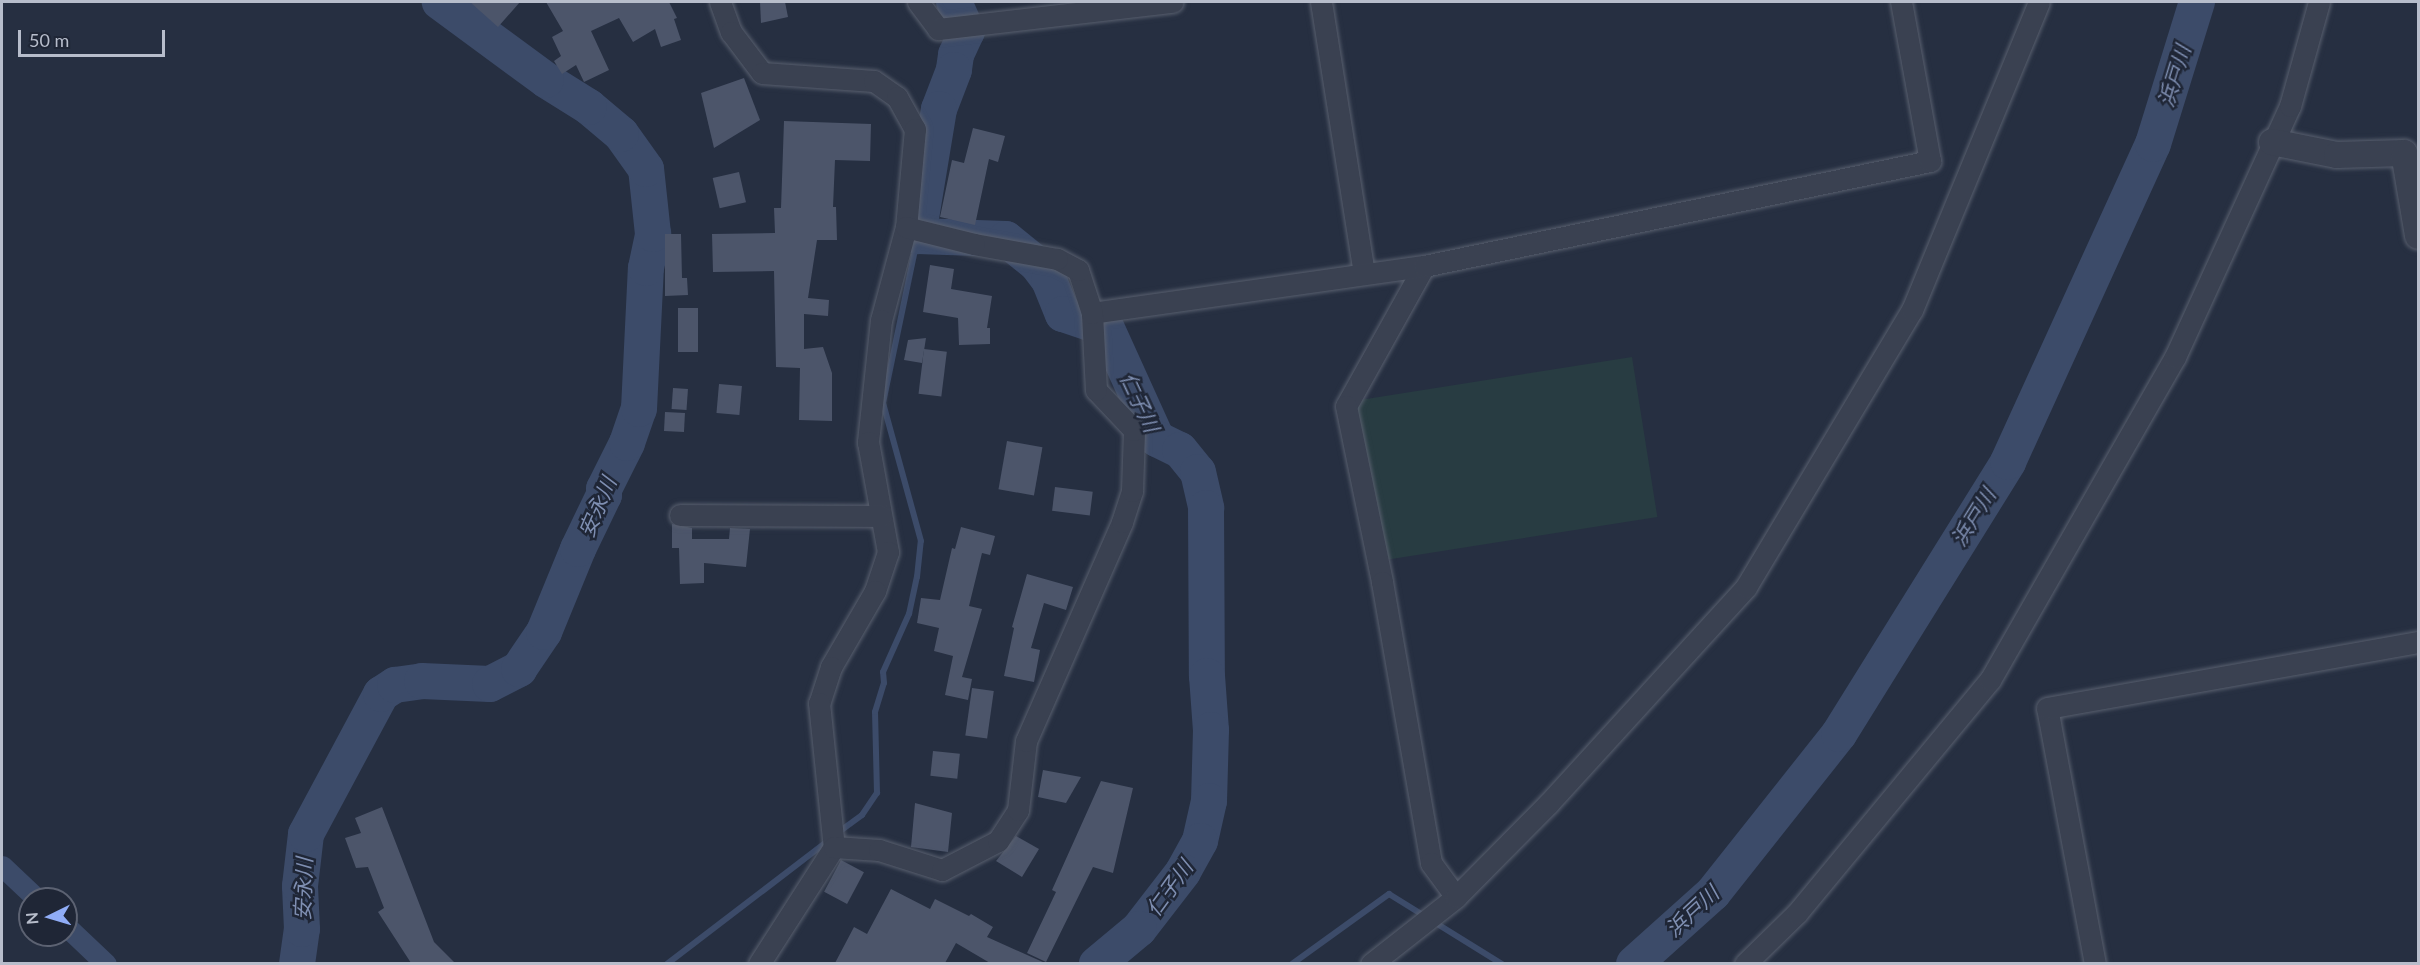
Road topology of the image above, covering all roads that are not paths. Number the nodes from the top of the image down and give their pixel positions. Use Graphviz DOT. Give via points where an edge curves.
graph roads {
  1 [pos="720,2"];
  2 [pos="918,2"];
  3 [pos="1172,2"];
  4 [pos="1321,2"];
  5 [pos="1901,2"];
  6 [pos="2039,2"];
  7 [pos="2319,2"];
  8 [pos="2272,142"];
  9 [pos="906,227"];
  10 [pos="2418,236"];
  11 [pos="1424,266"];
  12 [pos="1364,272"];
  13 [pos="1092,313"];
  14 [pos="680,514"];
  15 [pos="881,516"];
  16 [pos="2418,642"];
  17 [pos="834,847"];
  18 [pos="1456,897"];
  19 [pos="759,963"];
  20 [pos="1371,963"];
  21 [pos="1745,963"];
  22 [pos="2096,963"];
  1 -- 9 [label="street" via="731,32 762,73 874,81 897,97 915,129"];
  2 -- 3 [label="street" via="938,29"];
  4 -- 12 [label="street"];
  5 -- 11 [label="street" via="1930,161"];
  6 -- 18 [label="street" via="1912,310 1746,587 1548,804"];
  7 -- 8 [label="street" via="2290,106"];
  8 -- 10 [label="street" via="2337,155 2404,153"];
  8 -- 21 [label="street" via="2175,357 1990,680 1797,913"];
  9 -- 13 [label="street" via="1057,259 1078,270"];
  9 -- 15 [label="street" via="881,320 868,442"];
  11 -- 12 [label="street"];
  11 -- 18 [label="street" via="1346,406 1382,582 1431,863"];
  12 -- 13 [label="street"];
  13 -- 17 [label="street" via="1096,390 1134,430 1132,491 1026,741 1018,810 998,841 942,870 879,849"];
  14 -- 15 [label="street"];
  15 -- 17 [label="street" via="888,552 875,591 831,667 819,703"];
  16 -- 22 [label="street" via="2047,708"];
  17 -- 19 [label="street"];
  18 -- 20 [label="street"];
}
